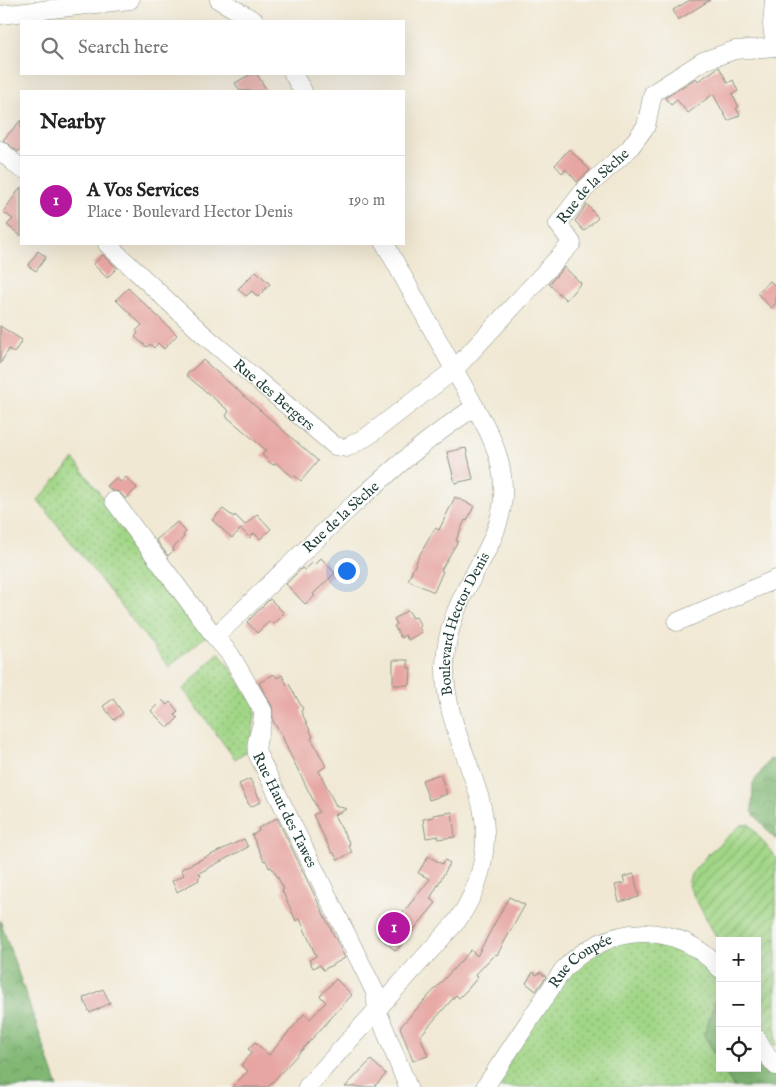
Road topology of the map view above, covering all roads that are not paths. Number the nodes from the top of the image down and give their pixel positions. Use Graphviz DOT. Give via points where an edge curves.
graph roads {
  1 [pos="130,0"];
  2 [pos="219,0"];
  3 [pos="774,0"];
  4 [pos="0,16"];
  5 [pos="253,20"];
  6 [pos="776,47"];
  7 [pos="294,75"];
  8 [pos="302,90"];
  9 [pos="0,150"];
  10 [pos="20,168"];
  11 [pos="108,245"];
  12 [pos="385,245"];
  13 [pos="454,370"];
  14 [pos="475,407"];
  15 [pos="114,501"];
  16 [pos="776,579"];
  17 [pos="677,622"];
  18 [pos="215,637"];
  19 [pos="716,965"];
  20 [pos="377,1010"];
  21 [pos="761,1046"];
  22 [pos="776,1066"];
  23 [pos="307,1087"];
  24 [pos="408,1087"];
  25 [pos="485,1087"];
  1 -- 4 [label="street"];
  2 -- 5 [label="street"];
  3 -- 6 [label="street" via="772,25"];
  6 -- 13 [label="street, Rue de la Sèche" via="735,50 703,61 653,94 646,126 630,149 585,188 558,224 572,243"];
  7 -- 8 [label="street"];
  9 -- 10 [label="street"];
  11 -- 13 [label="street, Rue des Bergers" via="204,335 335,446 346,448 368,436"];
  12 -- 13 [label="street, Boulevard Hector Denis"];
  13 -- 14 [label="street, Boulevard Hector Denis"];
  14 -- 18 [label="street, Rue de la Sèche" via="428,439 308,547"];
  14 -- 20 [label="street, Boulevard Hector Denis" via="499,457 503,506 494,538 453,617 447,644 445,680 454,724 480,799 485,835 483,860 476,887 463,912"];
  15 -- 18 [label="street, Rue Haut des Tawes"];
  16 -- 17 [label="street"];
  18 -- 20 [label="street, Rue Haut des Tawes" via="230,654 263,711 256,746 258,753 374,992"];
  19 -- 25 [label="street, Rue Coupée" via="679,940 659,935 621,935 597,944 563,970"];
  20 -- 23 [label="street, Boulevard Hector Denis"];
  20 -- 24 [label="street, Rue Haut des Tawes"];
  21 -- 22 [label="street"];
}
